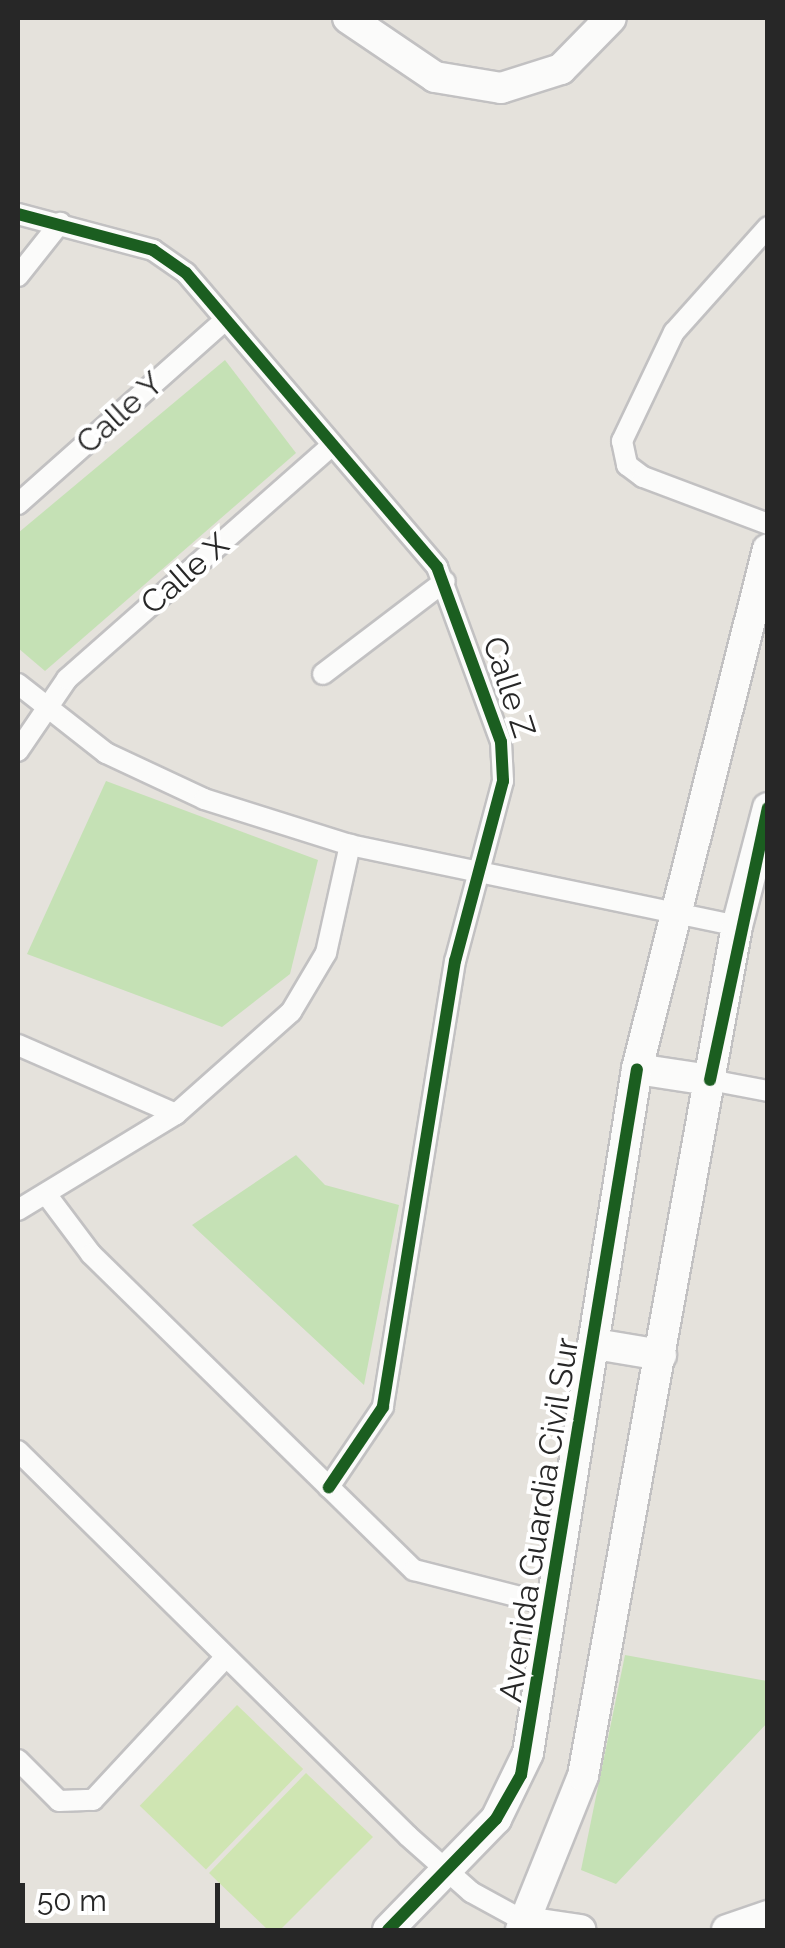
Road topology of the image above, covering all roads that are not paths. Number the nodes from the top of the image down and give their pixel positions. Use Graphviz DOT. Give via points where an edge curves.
graph roads {
  1 [pos="348,18"];
  2 [pos="612,18"];
  3 [pos="18,214"];
  4 [pos="60,224"];
  5 [pos="768,228"];
  6 [pos="18,276"];
  7 [pos="223,322"];
  8 [pos="331,446"];
  9 [pos="18,504"];
  10 [pos="768,524"];
  11 [pos="768,549"];
  12 [pos="445,581"];
  13 [pos="323,674"];
  14 [pos="18,684"];
  15 [pos="45,707"];
  16 [pos="18,752"];
  17 [pos="768,808"];
  18 [pos="350,845"];
  19 [pos="478,871"];
  20 [pos="669,912"];
  21 [pos="737,926"];
  22 [pos="18,1045"];
  23 [pos="637,1069"];
  24 [pos="710,1080"];
  25 [pos="768,1091"];
  26 [pos="176,1114"];
  27 [pos="49,1198"];
  28 [pos="18,1210"];
  29 [pos="595,1344"];
  30 [pos="661,1355"];
  31 [pos="18,1451"];
  32 [pos="329,1487"];
  33 [pos="555,1606"];
  34 [pos="226,1657"];
  35 [pos="18,1760"];
  36 [pos="449,1871"];
  37 [pos="764,1922"];
  38 [pos="524,1926"];
  39 [pos="388,1930"];
  40 [pos="580,1930"];
  41 [pos="727,1930"];
  1 -- 2 [label="main road" via="435,77 501,88 561,69"];
  3 -- 4 [label="street, Calle Z"];
  4 -- 6 [label="street"];
  4 -- 7 [label="street, Calle Z" via="172,258"];
  5 -- 10 [label="street" via="674,332 622,440 627,465 643,477"];
  7 -- 8 [label="street, Calle Z"];
  7 -- 9 [label="street, Calle Y"];
  8 -- 12 [label="street, Calle Z"];
  8 -- 15 [label="street, Calle X"];
  11 -- 20 [label="main road, Avenida Guardia Civil Sur"];
  12 -- 13 [label="street"];
  12 -- 19 [label="street, Calle Z" via="505,762"];
  14 -- 15 [label="street"];
  15 -- 16 [label="street, Calle X"];
  15 -- 18 [label="street" via="106,753 204,799"];
  17 -- 21 [label="main road"];
  18 -- 19 [label="street"];
  18 -- 26 [label="street" via="313,986"];
  19 -- 20 [label="street"];
  19 -- 32 [label="street, Calle Z" via="383,1407"];
  20 -- 21 [label="street"];
  20 -- 23 [label="main road, Avenida Guardia Civil Sur"];
  21 -- 24 [label="main road"];
  22 -- 26 [label="street"];
  23 -- 24 [label="main road"];
  23 -- 29 [label="main road, Avenida Guardia Civil Sur"];
  24 -- 25 [label="street"];
  24 -- 30 [label="main road"];
  26 -- 27 [label="street"];
  27 -- 28 [label="street"];
  27 -- 32 [label="street" via="91,1254"];
  29 -- 30 [label="main road"];
  29 -- 33 [label="main road, Avenida Guardia Civil Sur"];
  30 -- 38 [label="main road" via="583,1776"];
  31 -- 34 [label="street"];
  32 -- 33 [label="street" via="414,1570"];
  33 -- 36 [label="main road, Avenida Guardia Civil Sur" via="522,1775"];
  34 -- 35 [label="street" via="93,1800 77,1806 59,1801"];
  34 -- 36 [label="street"];
  36 -- 38 [label="street"];
  36 -- 39 [label="main road, Avenida Guardia Civil Sur"];
  37 -- 41 [label="main road"];
  38 -- 40 [label="main road"];
}
